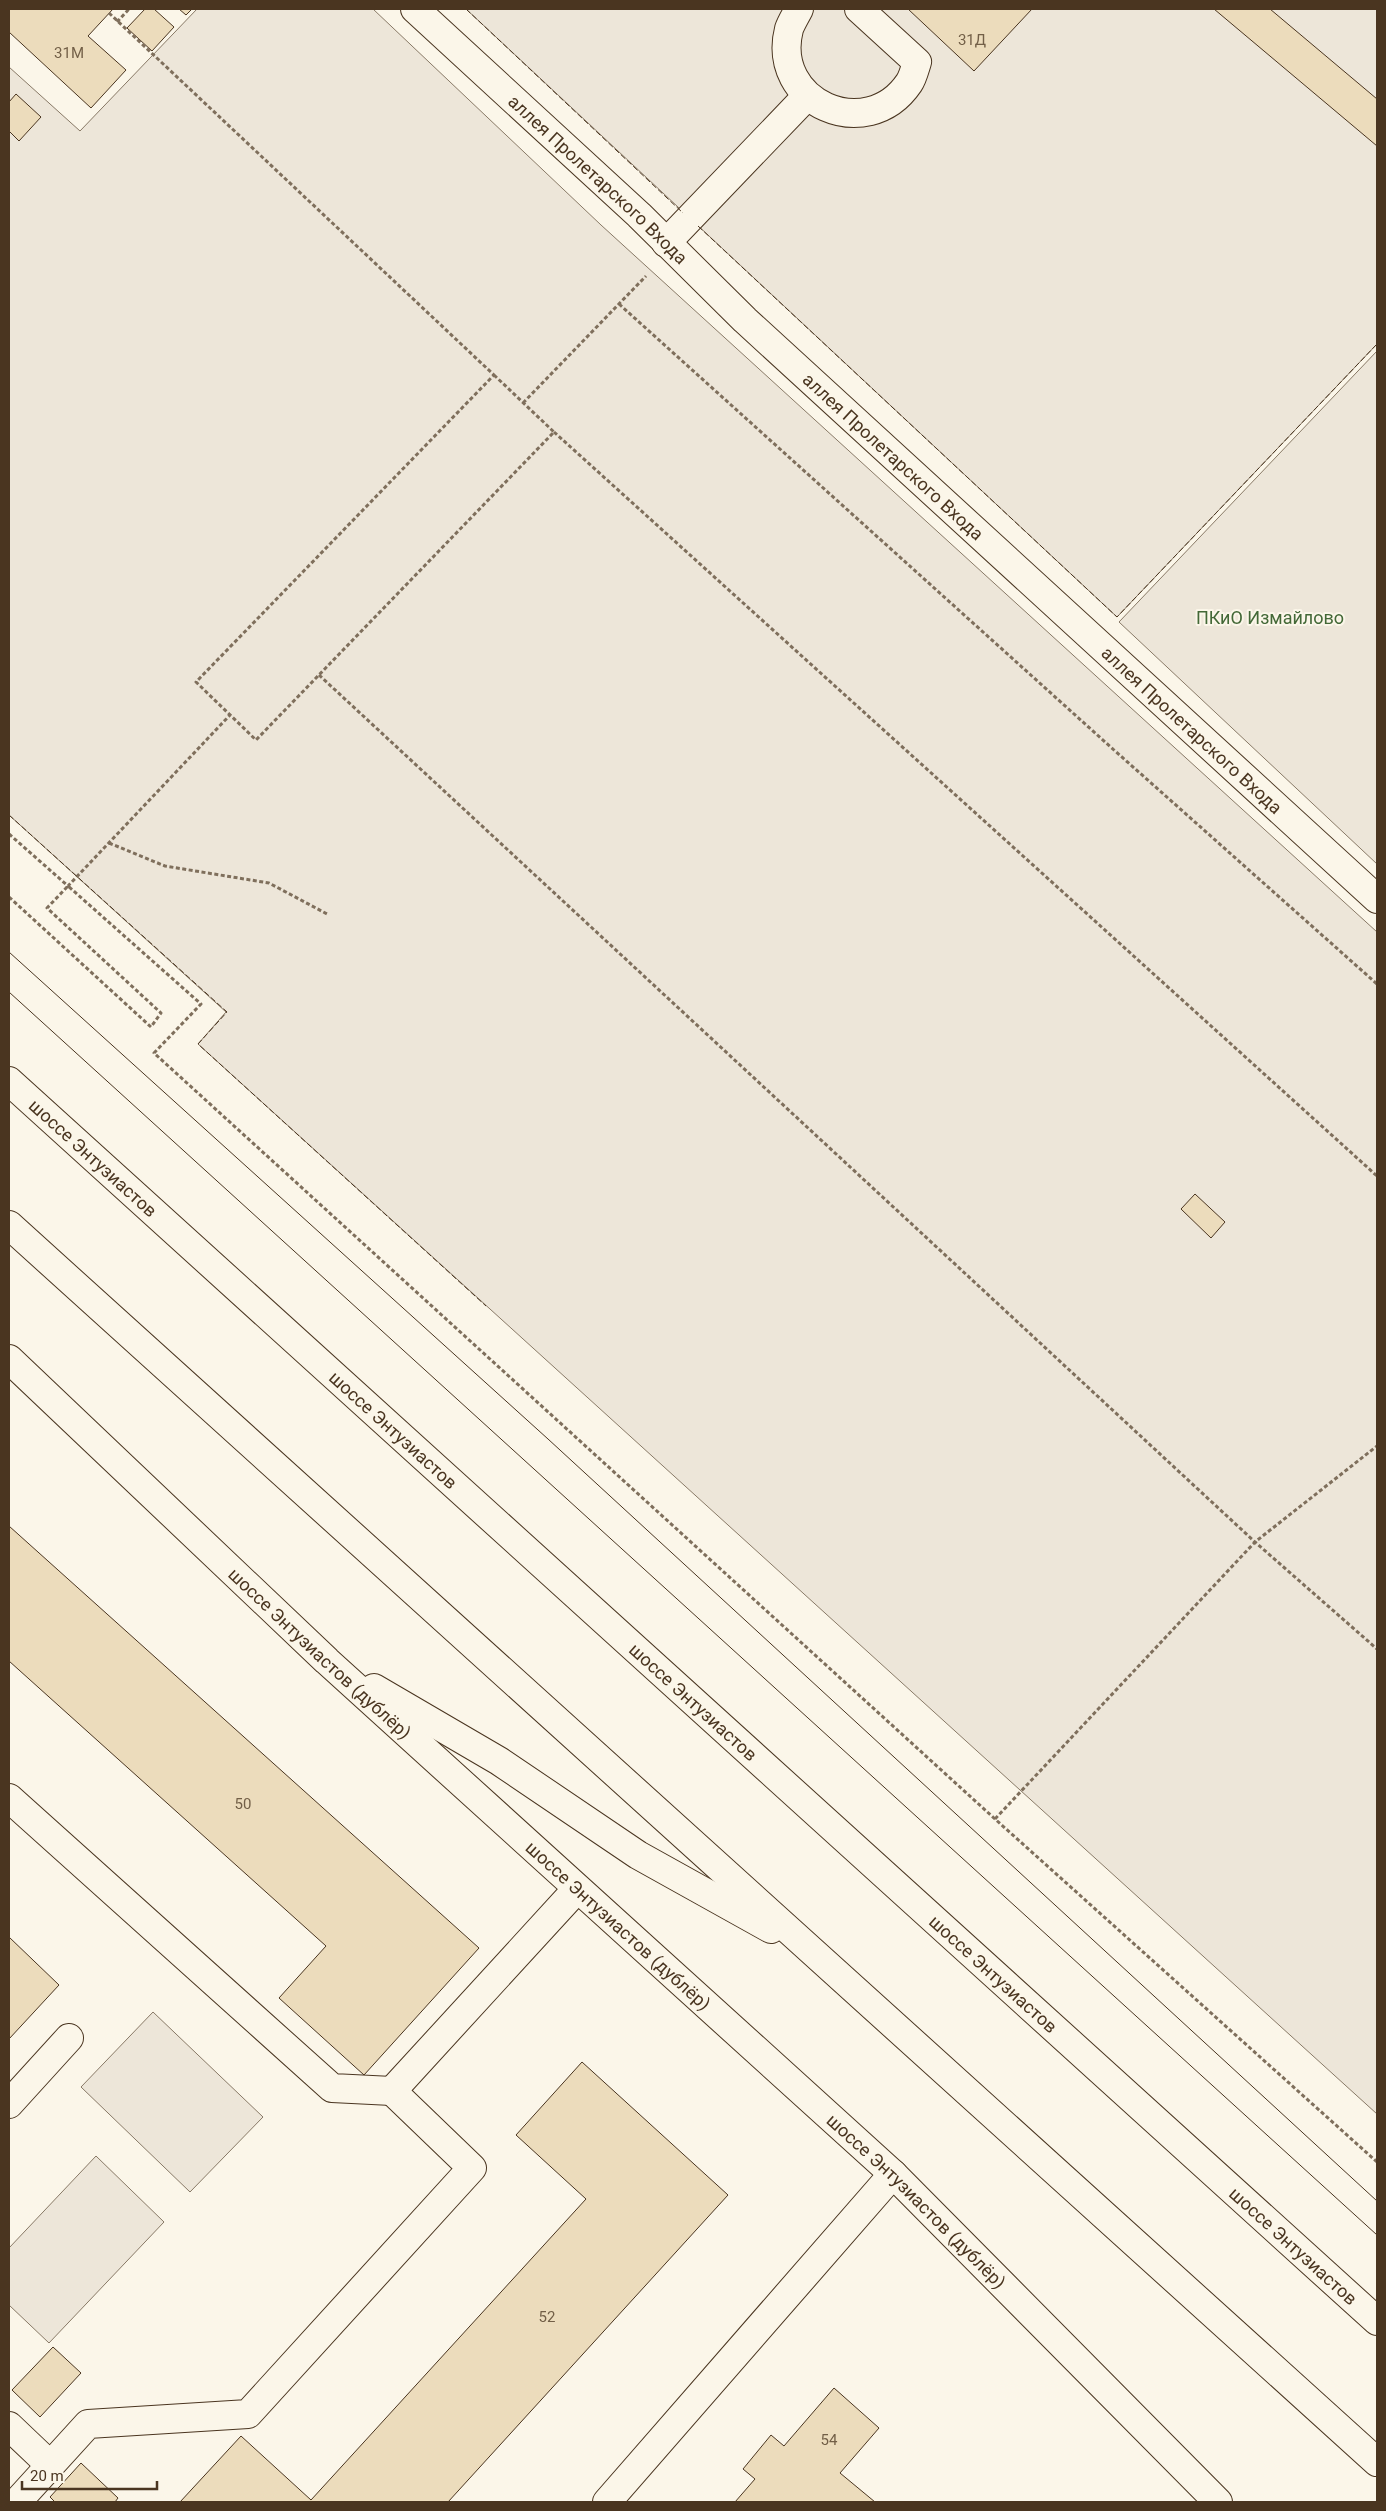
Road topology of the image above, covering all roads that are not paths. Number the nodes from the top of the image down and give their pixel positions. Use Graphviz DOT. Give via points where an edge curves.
graph roads {
  1 [pos="415,9"];
  2 [pos="799,9"];
  3 [pos="859,9"];
  4 [pos="807,96"];
  5 [pos="666,243"];
  6 [pos="1377,900"];
  7 [pos="9,1081"];
  8 [pos="9,1225"];
  9 [pos="9,1359"];
  10 [pos="327,1661"];
  11 [pos="9,1798"];
  12 [pos="577,1889"];
  13 [pos="815,1954"];
  14 [pos="69,2038"];
  15 [pos="392,2091"];
  16 [pos="9,2104"];
  17 [pos="893,2174"];
  18 [pos="1377,2321"];
  19 [pos="9,2426"];
  20 [pos="1377,2462"];
  21 [pos="50,2465"];
  22 [pos="17,2502"];
  23 [pos="607,2502"];
  24 [pos="1218,2502"];
  1 -- 5 [label="main road, аллея Пролетарского Входа"];
  2 -- 4 [label="main road" via="789,29 787,58 793,77"];
  3 -- 4 [label="main road" via="917,62 909,83 892,101 871,111 849,114 826,108"];
  4 -- 5 [label="main road"];
  5 -- 6 [label="main road, аллея Пролетарского Входа" via="745,320"];
  7 -- 18 [label="main road, шоссе Энтузиастов"];
  8 -- 13 [label="main road"];
  9 -- 10 [label="main road, шоссе Энтузиастов (дублёр)"];
  10 -- 12 [label="main road, шоссе Энтузиастов (дублёр)"];
  10 -- 13 [label="main road" via="499,1761 638,1855"];
  11 -- 15 [label="main road" via="332,2088"];
  12 -- 15 [label="main road"];
  12 -- 17 [label="main road, шоссе Энтузиастов (дублёр)"];
  13 -- 20 [label="main road"];
  14 -- 16 [label="main road"];
  15 -- 21 [label="main road" via="472,2168 248,2414 88,2424"];
  17 -- 23 [label="main road"];
  17 -- 24 [label="main road, шоссе Энтузиастов (дублёр)"];
  19 -- 21 [label="main road"];
  21 -- 22 [label="main road"];
}
